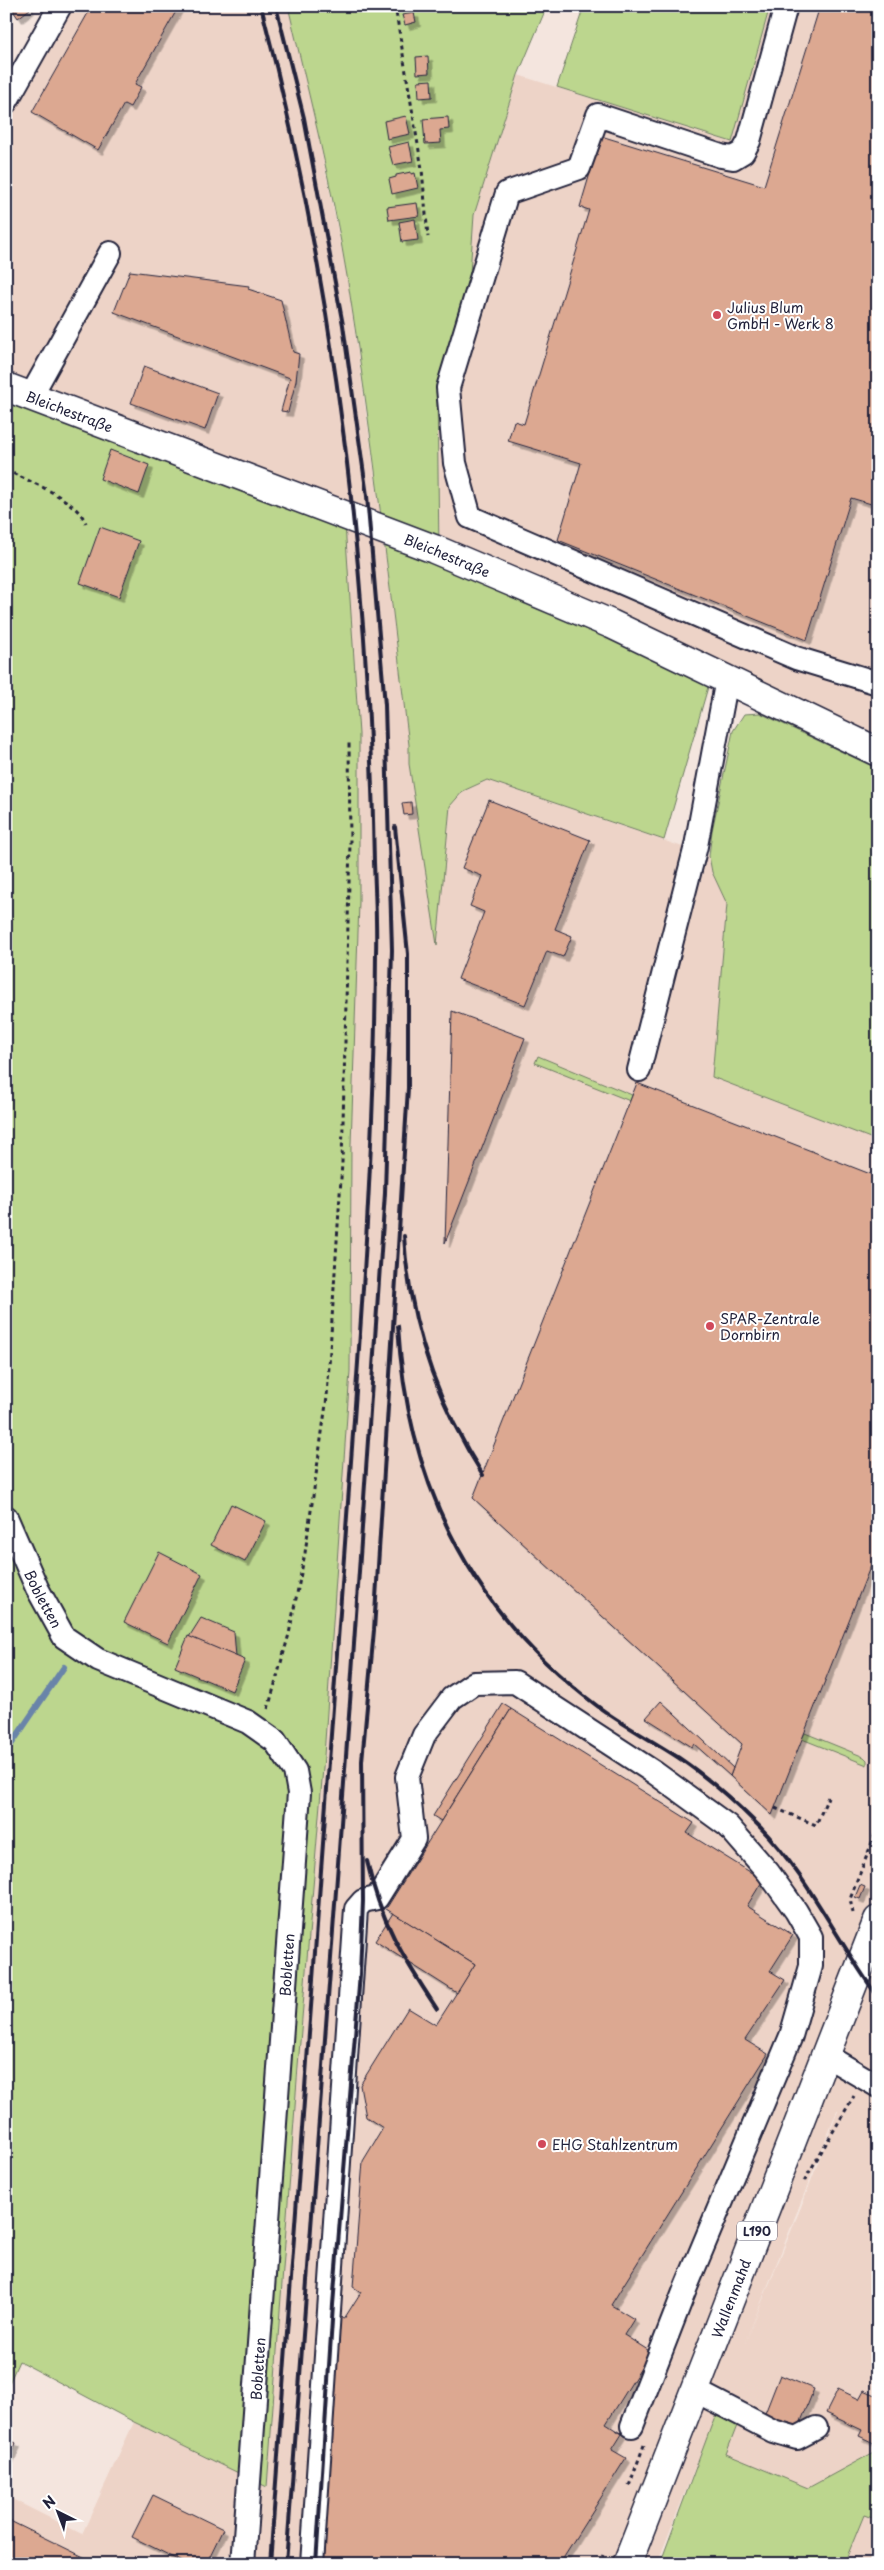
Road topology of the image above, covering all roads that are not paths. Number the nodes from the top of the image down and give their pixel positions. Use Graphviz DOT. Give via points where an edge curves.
graph roads {
  1 [pos="60,6"];
  2 [pos="786,6"];
  3 [pos="6,102"];
  4 [pos="110,253"];
  5 [pos="19,392"];
  6 [pos="727,679"];
  7 [pos="878,683"];
  8 [pos="878,752"];
  9 [pos="639,1070"];
  10 [pos="6,1517"];
  11 [pos="878,1920"];
  12 [pos="825,2054"];
  13 [pos="878,2086"];
  14 [pos="694,2390"];
  15 [pos="632,2426"];
  16 [pos="816,2428"];
  17 [pos="243,2564"];
  18 [pos="312,2564"];
  19 [pos="627,2564"];
  1 -- 3 [label="street"];
  2 -- 7 [label="street" via="749,141 738,155 733,158 721,156 598,115 579,168 506,193 448,388 455,463 470,517 796,658"];
  4 -- 5 [label="street"];
  5 -- 6 [label="main road, Bleichestraße" via="434,549 611,624"];
  6 -- 8 [label="main road, Bleichestraße"];
  6 -- 9 [label="street" via="696,846"];
  10 -- 17 [label="street, Bobletten" via="37,1588 64,1637 98,1660 248,1722 275,1742 295,1771 300,1793"];
  11 -- 12 [label="main road, Wallenmahd / L190"];
  12 -- 13 [label="street"];
  12 -- 14 [label="main road, Wallenmahd / L190"];
  14 -- 16 [label="street" via="773,2431 797,2438"];
  14 -- 19 [label="main road, Wallenmahd / L190"];
  15 -- 18 [label="street" via="791,2036 811,1966 811,1937 768,1872 728,1826 655,1773 515,1682 474,1683 452,1698 424,1735 407,1777 414,1839 377,1898 364,1901 356,1909"];
}
